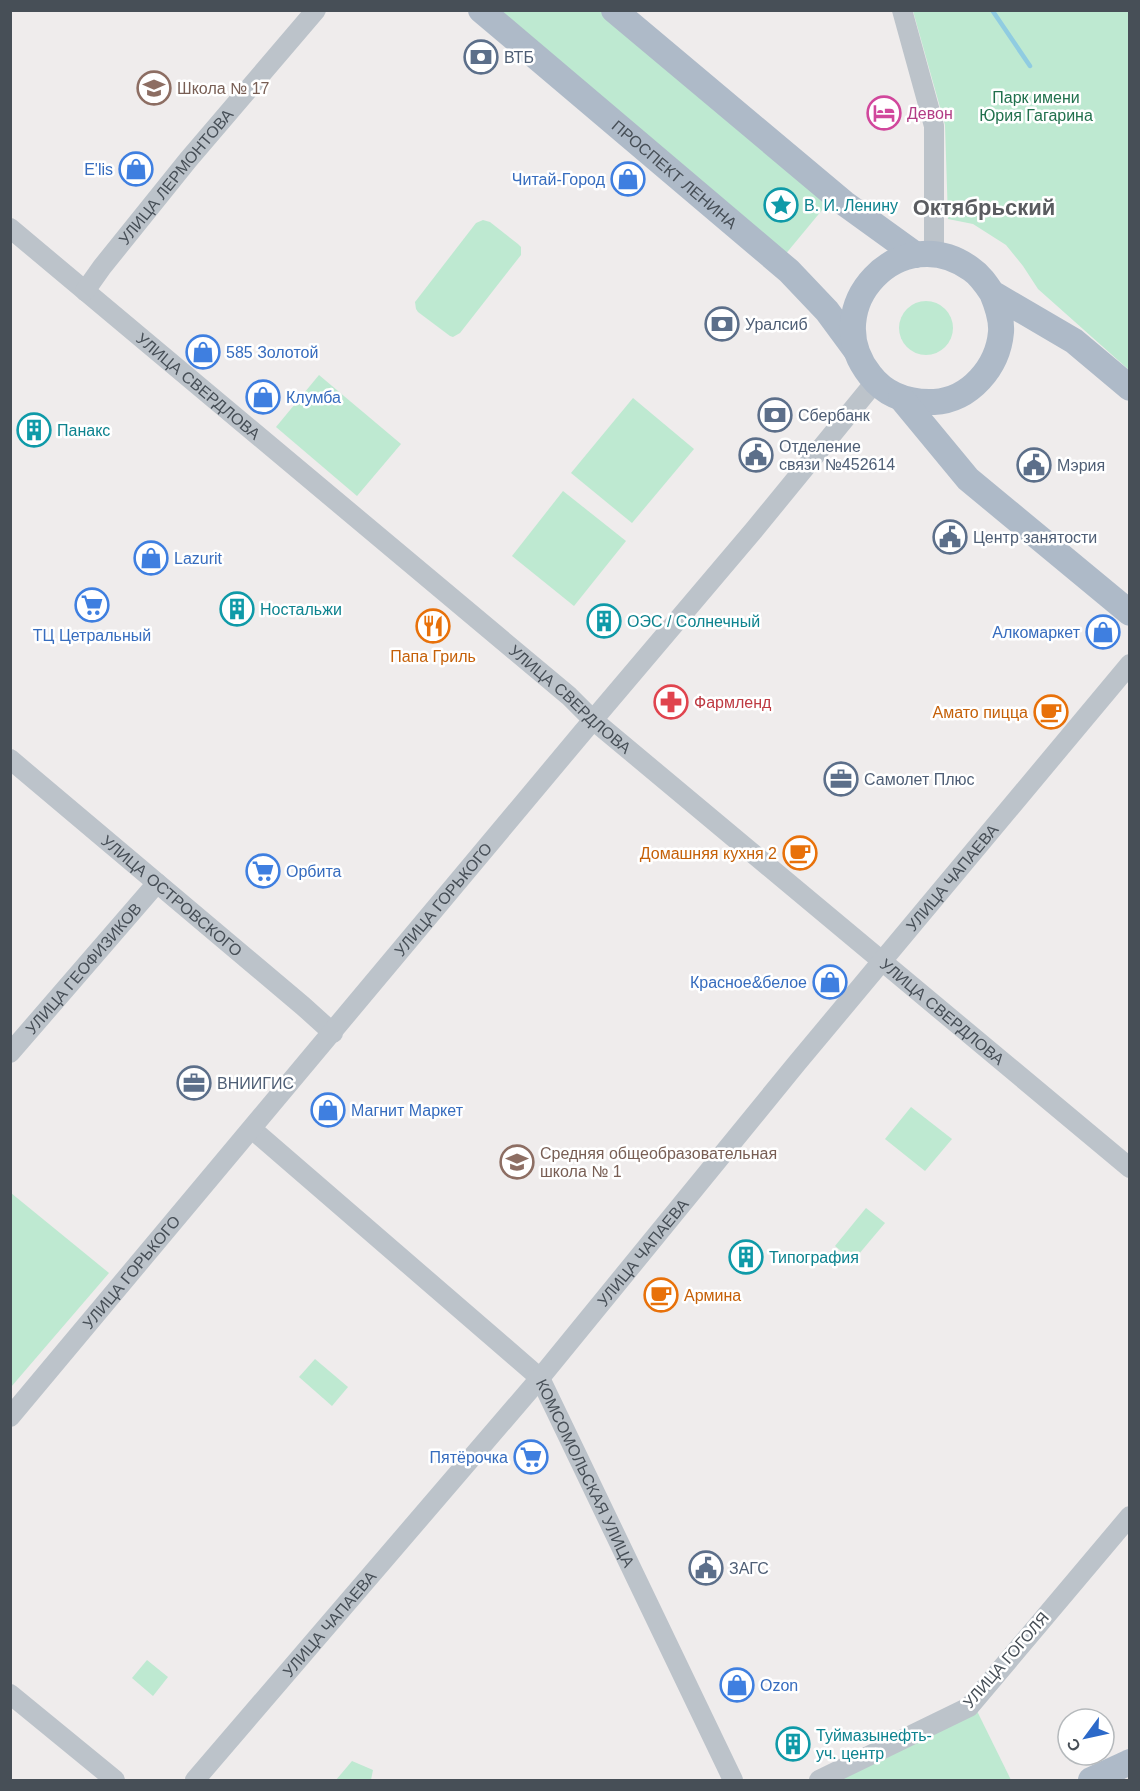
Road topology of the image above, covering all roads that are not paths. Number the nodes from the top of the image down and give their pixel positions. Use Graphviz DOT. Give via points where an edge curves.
graph roads {
  1 [pos="316,10"];
  2 [pos="481,10"];
  3 [pos="614,10"];
  4 [pos="902,10"];
  5 [pos="10,228"];
  6 [pos="925,254"];
  7 [pos="85,291"];
  8 [pos="992,293"];
  9 [pos="855,349"];
  10 [pos="875,382"];
  11 [pos="1130,388"];
  12 [pos="901,398"];
  13 [pos="1130,613"];
  14 [pos="1130,664"];
  15 [pos="593,720"];
  16 [pos="10,759"];
  17 [pos="156,884"];
  18 [pos="881,962"];
  19 [pos="333,1033"];
  20 [pos="10,1053"];
  21 [pos="252,1129"];
  22 [pos="1130,1168"];
  23 [pos="540,1378"];
  24 [pos="10,1417"];
  25 [pos="1130,1516"];
  26 [pos="10,1694"];
  27 [pos="1130,1762"];
  28 [pos="115,1780"];
  29 [pos="195,1780"];
  30 [pos="733,1780"];
  31 [pos="819,1780"];
  32 [pos="1091,1780"];
  1 -- 7 [label="street, УЛИЦА ЛЕРМОНТОВА" via="188,160"];
  2 -- 9 [label="main road, ПРОСПЕКТ ЛЕНИНА" via="789,271 827,311"];
  3 -- 6 [label="main road" via="844,203"];
  4 -- 6 [label="street" via="934,126"];
  5 -- 7 [label="street, УЛИЦА СВЕРДЛОВА"];
  6 -- 8 [label="main road" via="954,259 971,269"];
  6 -- 9 [label="main road" via="896,261 878,272 864,288 855,307"];
  7 -- 15 [label="street, УЛИЦА СВЕРДЛОВА"];
  8 -- 11 [label="main road" via="1074,341"];
  8 -- 12 [label="main road" via="999,311 998,351 976,384 940,402"];
  9 -- 10 [label="main road"];
  10 -- 12 [label="main road"];
  10 -- 15 [label="street, УЛИЦА ГОРЬКОГО"];
  12 -- 13 [label="main road" via="968,479"];
  14 -- 18 [label="street, УЛИЦА ЧАПАЕВА"];
  15 -- 18 [label="street, УЛИЦА СВЕРДЛОВА"];
  15 -- 19 [label="street, УЛИЦА ГОРЬКОГО"];
  16 -- 17 [label="street, УЛИЦА ОСТРОВСКОГО"];
  17 -- 19 [label="street, УЛИЦА ОСТРОВСКОГО"];
  17 -- 20 [label="street, УЛИЦА ГЕОФИЗИКОВ"];
  18 -- 22 [label="street, УЛИЦА СВЕРДЛОВА"];
  18 -- 23 [label="street, УЛИЦА ЧАПАЕВА"];
  19 -- 21 [label="street, УЛИЦА ГОРЬКОГО"];
  21 -- 23 [label="street, КОМСОМОЛЬСКАЯ УЛИЦА"];
  21 -- 24 [label="street, УЛИЦА ГОРЬКОГО"];
  23 -- 29 [label="street, УЛИЦА ЧАПАЕВА"];
  23 -- 30 [label="street, КОМСОМОЛЬСКАЯ УЛИЦА"];
  25 -- 31 [label="street, УЛИЦА ГОГОЛЯ" via="969,1707"];
  26 -- 28 [label="street"];
  27 -- 32 [label="main road"];
}
